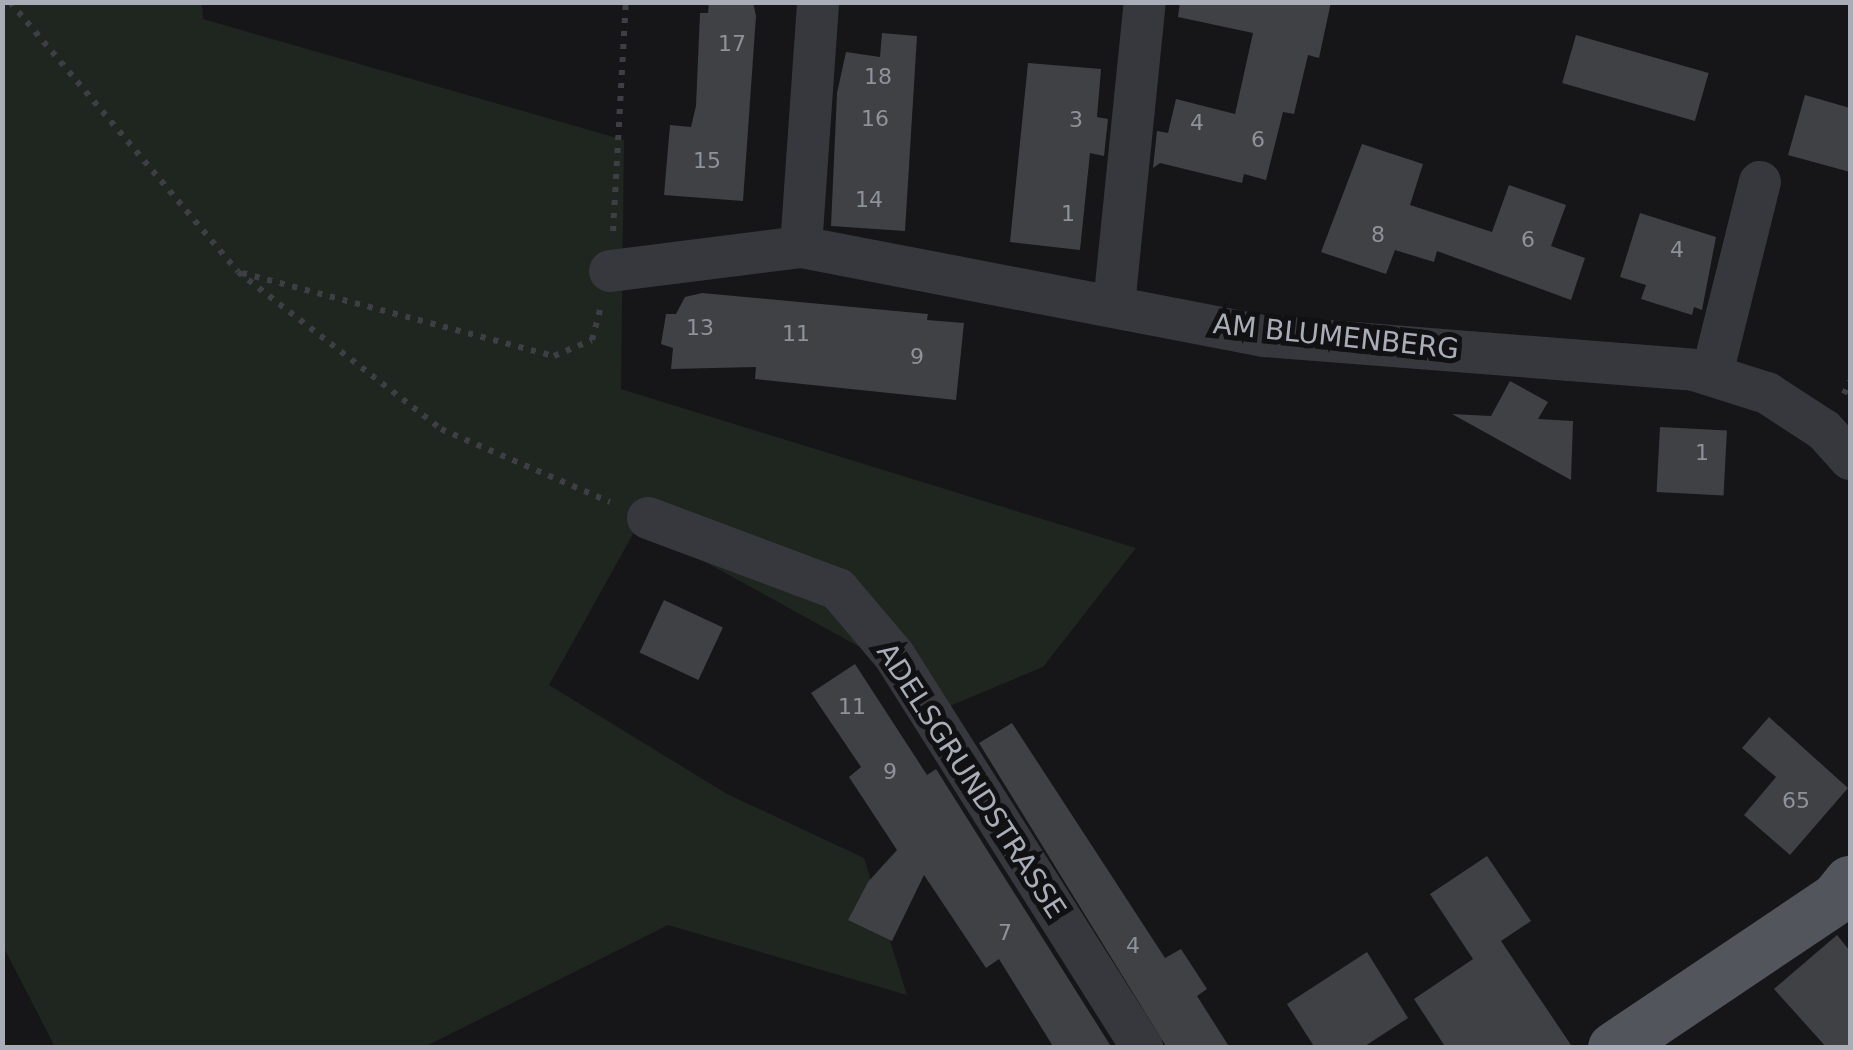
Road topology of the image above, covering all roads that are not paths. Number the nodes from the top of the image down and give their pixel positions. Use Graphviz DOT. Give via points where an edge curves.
graph roads {
  1 [pos="818,2"];
  2 [pos="1145,2"];
  3 [pos="1760,182"];
  4 [pos="801,247"];
  5 [pos="610,271"];
  6 [pos="1114,305"];
  7 [pos="1712,374"];
  8 [pos="1850,459"];
  9 [pos="648,518"];
  10 [pos="1850,882"];
  11 [pos="1142,1048"];
  12 [pos="1614,1048"];
  1 -- 4 [label="street"];
  2 -- 6 [label="street"];
  3 -- 7 [label="street"];
  4 -- 5 [label="street, AM BLUMENBERG"];
  4 -- 6 [label="street, AM BLUMENBERG"];
  6 -- 7 [label="street, AM BLUMENBERG" via="1265,336"];
  7 -- 8 [label="street, AM BLUMENBERG" via="1767,392 1824,430"];
  9 -- 11 [label="street, ADELSGRUNDSTRASSE" via="838,590 894,655"];
  10 -- 12 [label="main road" via="1836,900"];
}
